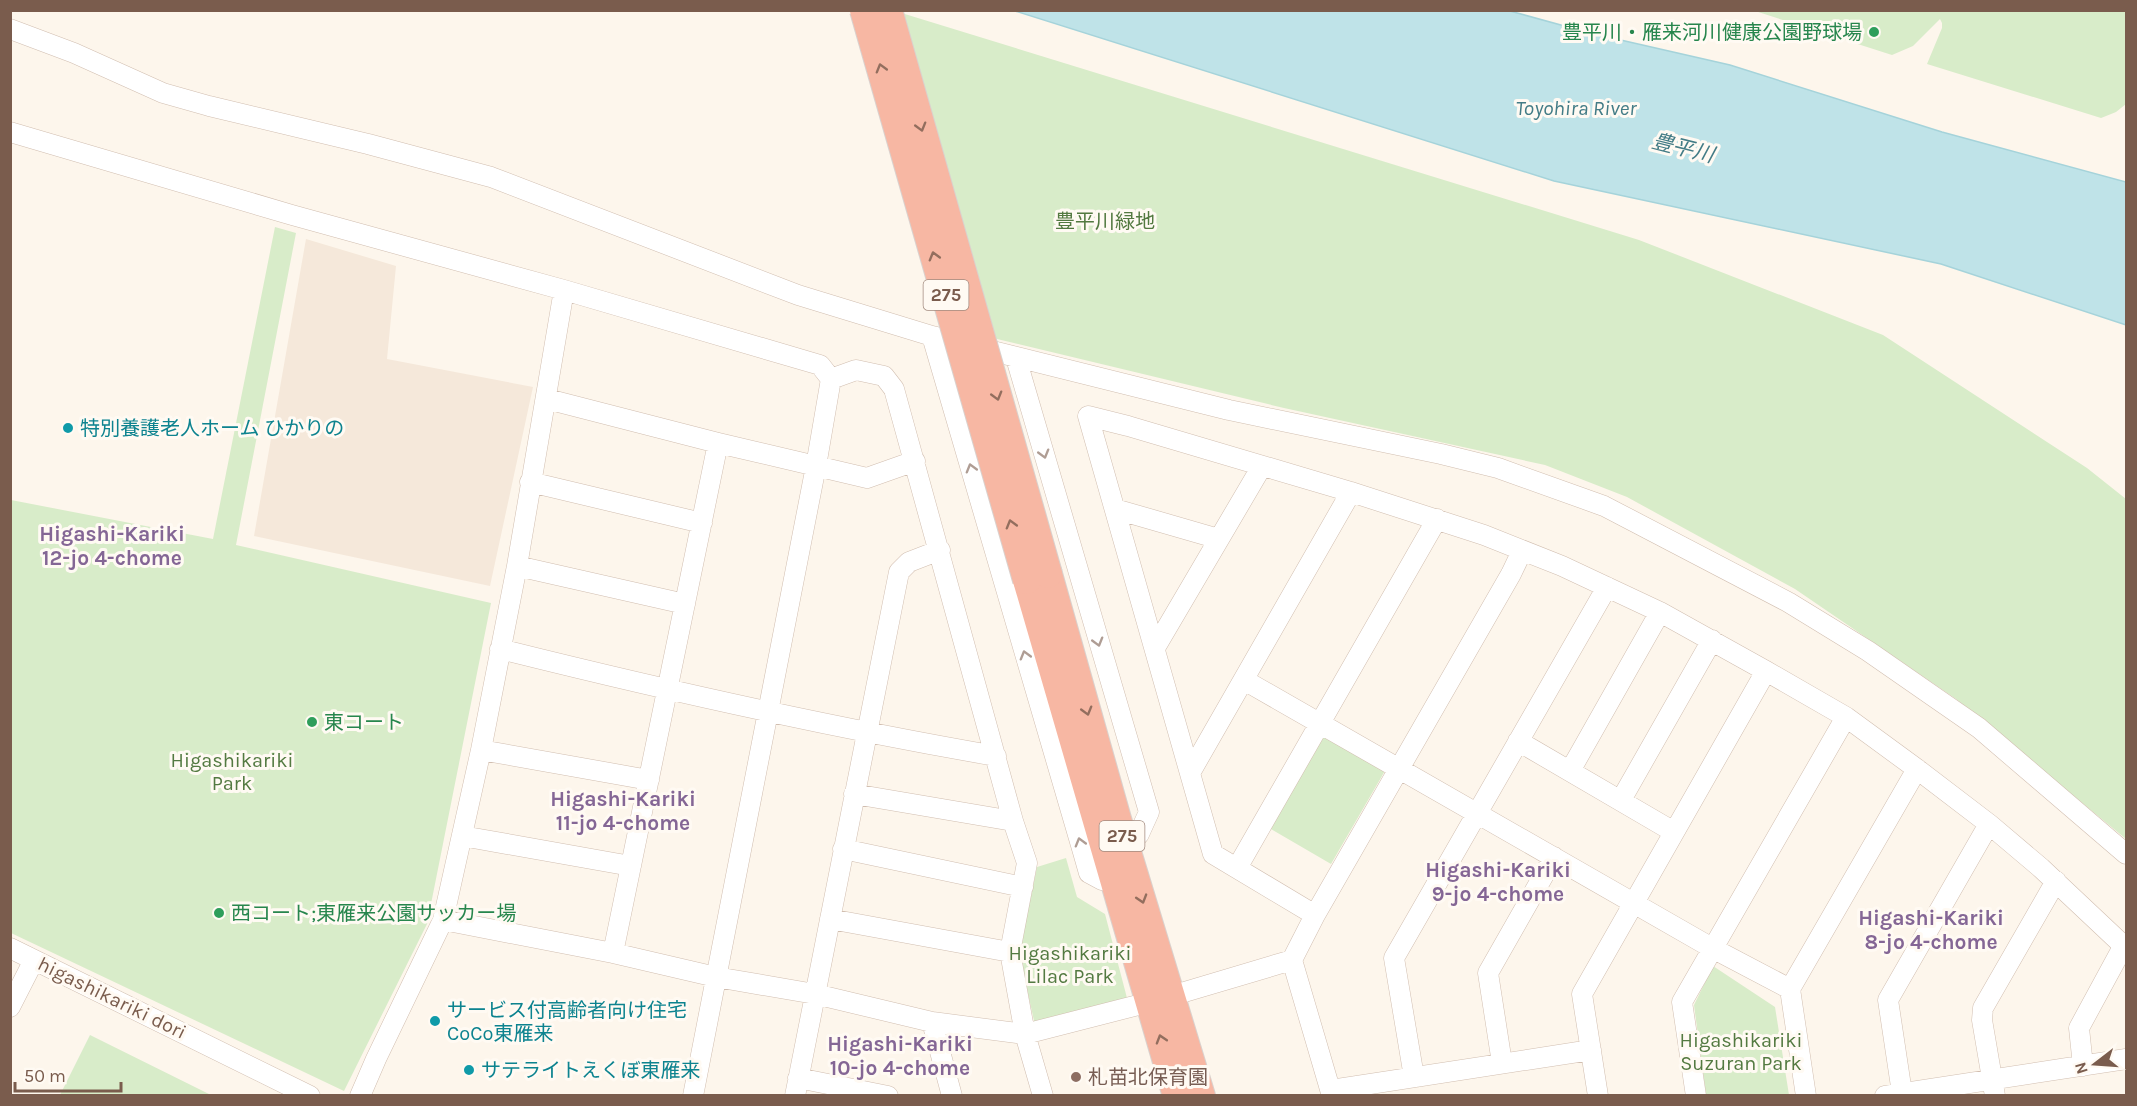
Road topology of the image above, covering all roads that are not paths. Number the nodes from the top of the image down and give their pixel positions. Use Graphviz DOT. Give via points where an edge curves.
graph roads {
  1 [pos="864,10"];
  2 [pos="888,10"];
  3 [pos="10,29"];
  4 [pos="10,132"];
  5 [pos="564,290"];
  6 [pos="932,336"];
  7 [pos="1016,358"];
  8 [pos="831,379"];
  9 [pos="547,399"];
  10 [pos="718,443"];
  11 [pos="915,461"];
  12 [pos="816,466"];
  13 [pos="1262,466"];
  14 [pos="530,482"];
  15 [pos="1352,492"];
  16 [pos="1115,508"];
  17 [pos="1437,519"];
  18 [pos="702,523"];
  19 [pos="1219,539"];
  20 [pos="940,550"];
  21 [pos="1522,551"];
  22 [pos="517,566"];
  23 [pos="1038,577"];
  24 [pos="1607,587"];
  25 [pos="685,604"];
  26 [pos="1660,612"];
  27 [pos="1712,640"];
  28 [pos="1155,648"];
  29 [pos="500,650"];
  30 [pos="1766,671"];
  31 [pos="1244,680"];
  32 [pos="667,690"];
  33 [pos="767,711"];
  34 [pos="1845,717"];
  35 [pos="1320,723"];
  36 [pos="866,733"];
  37 [pos="1518,741"];
  38 [pos="481,750"];
  39 [pos="996,756"];
  40 [pos="1400,769"];
  41 [pos="1917,769"];
  42 [pos="1570,771"];
  43 [pos="1190,773"];
  44 [pos="649,780"];
  45 [pos="854,794"];
  46 [pos="1621,800"];
  47 [pos="1478,814"];
  48 [pos="1013,821"];
  49 [pos="1989,824"];
  50 [pos="1674,832"];
  51 [pos="462,836"];
  52 [pos="1126,848"];
  53 [pos="843,849"];
  54 [pos="2127,854"];
  55 [pos="1554,856"];
  56 [pos="631,866"];
  57 [pos="1237,868"];
  58 [pos="1111,872"];
  59 [pos="2056,881"];
  60 [pos="1023,887"];
  61 [pos="1634,902"];
  62 [pos="1316,915"];
  63 [pos="830,919"];
  64 [pos="443,920"];
  65 [pos="2125,947"];
  66 [pos="10,948"];
  67 [pos="1712,948"];
  68 [pos="1010,952"];
  69 [pos="613,953"];
  70 [pos="34,960"];
  71 [pos="1292,960"];
  72 [pos="716,977"];
  73 [pos="1790,989"];
  74 [pos="815,994"];
  75 [pos="1160,999"];
  76 [pos="10,1007"];
  77 [pos="932,1022"];
  78 [pos="1025,1034"];
  79 [pos="1591,1050"];
  80 [pos="2127,1059"];
  81 [pos="1502,1064"];
  82 [pos="2083,1066"];
  83 [pos="1414,1077"];
  84 [pos="796,1087"];
  85 [pos="1993,1088"];
  86 [pos="1331,1093"];
  87 [pos="1894,1094"];
  88 [pos="310,1095"];
  89 [pos="360,1095"];
  90 [pos="693,1095"];
  91 [pos="882,1095"];
  92 [pos="952,1095"];
  93 [pos="1043,1095"];
  94 [pos="1178,1095"];
  95 [pos="1200,1095"];
  96 [pos="1598,1095"];
  97 [pos="1696,1095"];
  98 [pos="1806,1095"];
  23 -- 1 [label="highway, 275, one-way, bridge"];
  2 -- 23 [label="highway, 275, one-way, bridge"];
  3 -- 6 [label="street" via="163,93 491,177 798,295"];
  4 -- 5 [label="street"];
  5 -- 8 [label="street" via="820,365"];
  5 -- 9 [label="street"];
  6 -- 7 [label="street"];
  58 -- 6 [label="street, one-way" via="1102,880 1089,873"];
  7 -- 52 [label="street, one-way" via="1149,812"];
  7 -- 54 [label="street" via="1229,410 1498,468 1604,506 1788,602 1868,651 1979,728"];
  8 -- 11 [label="street" via="856,370 884,375 894,389"];
  8 -- 12 [label="street"];
  9 -- 10 [label="street"];
  9 -- 14 [label="street"];
  10 -- 12 [label="street"];
  10 -- 18 [label="street"];
  11 -- 12 [label="street" via="867,478"];
  11 -- 20 [label="street"];
  12 -- 33 [label="street"];
  13 -- 15 [label="street"];
  13 -- 16 [label="street" via="1088,416"];
  13 -- 19 [label="street"];
  14 -- 18 [label="street"];
  14 -- 22 [label="street"];
  15 -- 17 [label="street"];
  15 -- 31 [label="street"];
  16 -- 19 [label="street"];
  16 -- 28 [label="street"];
  17 -- 21 [label="street"];
  17 -- 35 [label="street"];
  18 -- 25 [label="street"];
  19 -- 28 [label="street"];
  20 -- 36 [label="street" via="909,562 899,572"];
  20 -- 39 [label="street"];
  21 -- 24 [label="street"];
  21 -- 40 [label="street"];
  22 -- 25 [label="street"];
  22 -- 29 [label="street"];
  23 -- 52 [label="highway, 275, one-way"];
  23 -- 58 [label="highway, 275"];
  24 -- 26 [label="street"];
  24 -- 37 [label="street"];
  25 -- 32 [label="street"];
  26 -- 27 [label="street"];
  26 -- 42 [label="street"];
  27 -- 30 [label="street"];
  27 -- 46 [label="street"];
  28 -- 43 [label="street"];
  29 -- 32 [label="street"];
  29 -- 38 [label="street"];
  30 -- 34 [label="street"];
  30 -- 50 [label="street"];
  31 -- 35 [label="street"];
  31 -- 43 [label="street"];
  32 -- 33 [label="street"];
  32 -- 44 [label="street"];
  33 -- 36 [label="street"];
  33 -- 72 [label="street"];
  34 -- 41 [label="street"];
  34 -- 67 [label="street"];
  35 -- 40 [label="street"];
  35 -- 57 [label="street"];
  36 -- 39 [label="street"];
  36 -- 45 [label="street"];
  37 -- 42 [label="street"];
  37 -- 47 [label="street"];
  38 -- 44 [label="street"];
  38 -- 51 [label="street"];
  39 -- 48 [label="street"];
  40 -- 47 [label="street"];
  40 -- 62 [label="street"];
  41 -- 49 [label="street"];
  41 -- 73 [label="street"];
  42 -- 46 [label="street"];
  43 -- 57 [label="street" via="1214,854"];
  44 -- 56 [label="street"];
  45 -- 48 [label="street"];
  45 -- 53 [label="street"];
  46 -- 50 [label="street"];
  47 -- 55 [label="street"];
  47 -- 83 [label="street" via="1394,958"];
  48 -- 60 [label="street" via="1026,864"];
  49 -- 59 [label="street"];
  49 -- 87 [label="street" via="1888,1000"];
  50 -- 61 [label="street"];
  51 -- 56 [label="street"];
  51 -- 64 [label="street"];
  52 -- 58 [label="street"];
  52 -- 75 [label="highway, 275, one-way"];
  53 -- 60 [label="street"];
  53 -- 63 [label="street"];
  55 -- 61 [label="street"];
  55 -- 81 [label="street" via="1488,973"];
  56 -- 69 [label="street"];
  57 -- 62 [label="street"];
  58 -- 75 [label="highway, 275"];
  59 -- 65 [label="street"];
  59 -- 85 [label="street" via="1983,1008"];
  60 -- 68 [label="street"];
  61 -- 67 [label="street"];
  61 -- 79 [label="street" via="1582,994"];
  62 -- 71 [label="street"];
  63 -- 68 [label="street"];
  63 -- 74 [label="street"];
  64 -- 69 [label="street"];
  64 -- 89 [label="street"];
  65 -- 82 [label="street" via="2079,1028"];
  66 -- 70 [label="street, higashikariki dori"];
  67 -- 73 [label="street"];
  67 -- 97 [label="street" via="1682,1002"];
  68 -- 78 [label="street"];
  69 -- 72 [label="street"];
  70 -- 76 [label="street"];
  70 -- 88 [label="street, higashikariki dori"];
  71 -- 75 [label="street"];
  71 -- 86 [label="street"];
  72 -- 74 [label="street"];
  72 -- 90 [label="street"];
  73 -- 98 [label="street"];
  74 -- 77 [label="street"];
  74 -- 84 [label="street"];
  75 -- 78 [label="street"];
  94 -- 75 [label="highway, 275, one-way"];
  75 -- 95 [label="highway, 275"];
  77 -- 78 [label="street"];
  77 -- 92 [label="street"];
  78 -- 93 [label="street"];
  79 -- 81 [label="street"];
  79 -- 96 [label="street"];
  80 -- 82 [label="street"];
  81 -- 83 [label="street"];
  82 -- 85 [label="street"];
  83 -- 86 [label="street"];
  84 -- 91 [label="street"];
  85 -- 87 [label="street"];
}
